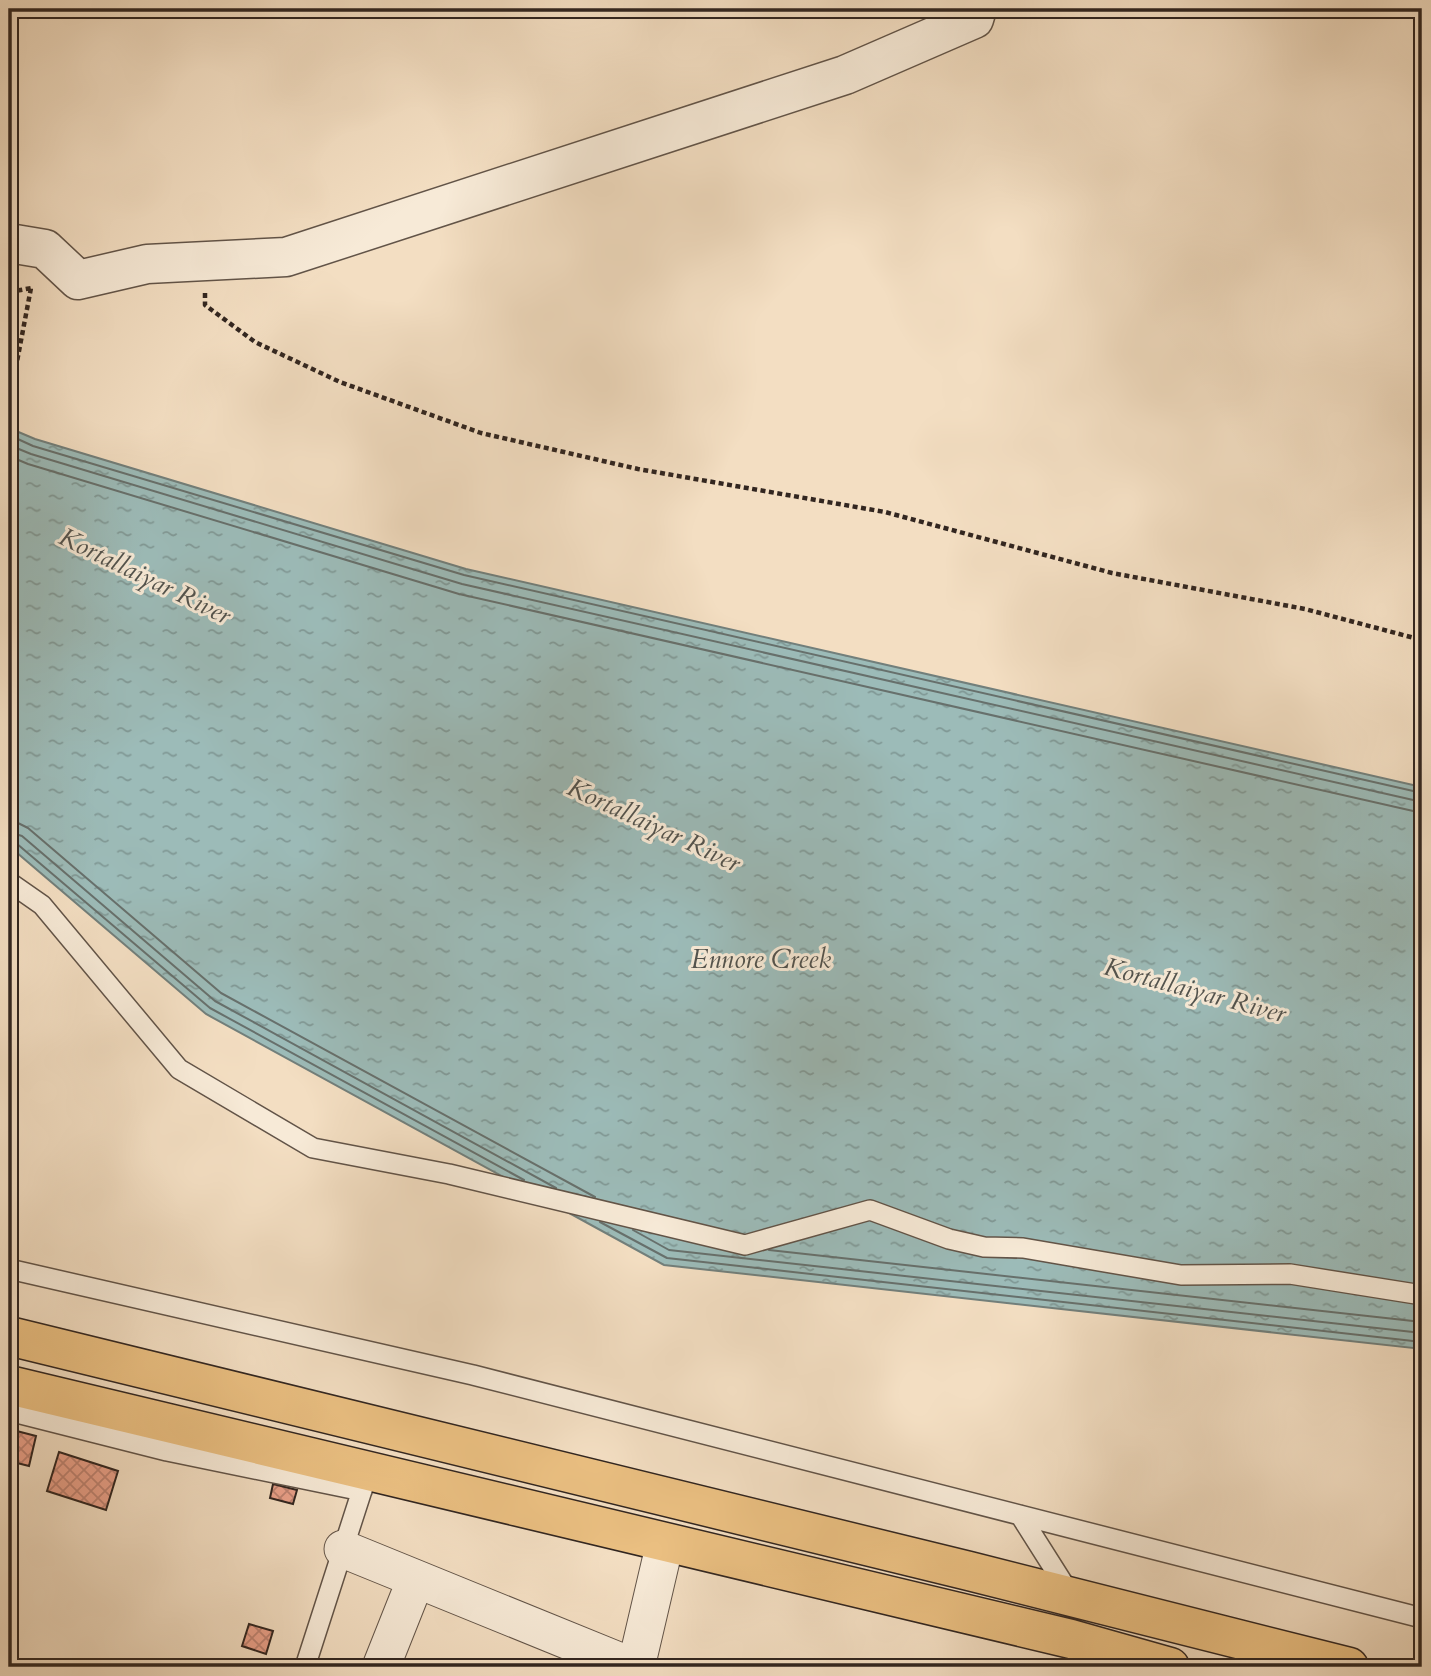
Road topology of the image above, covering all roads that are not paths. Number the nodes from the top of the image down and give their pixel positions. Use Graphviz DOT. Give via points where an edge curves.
graph roads {
  1 [pos="977,9"];
  2 [pos="9,243"];
  3 [pos="9,882"];
  4 [pos="9,1269"];
  5 [pos="1422,1295"];
  6 [pos="9,1336"];
  7 [pos="9,1385"];
  8 [pos="9,1411"];
  9 [pos="365,1480"];
  10 [pos="1020,1515"];
  11 [pos="665,1544"];
  12 [pos="343,1549"];
  13 [pos="416,1579"];
  14 [pos="1071,1597"];
  15 [pos="1422,1618"];
  16 [pos="305,1667"];
  17 [pos="381,1667"];
  18 [pos="634,1667"];
  19 [pos="1170,1667"];
  20 [pos="1349,1667"];
  1 -- 2 [label="street" via="974,19 845,75 286,257 147,264 78,279 45,249"];
  3 -- 5 [label="lane" via="42,905 179,1069 313,1148 449,1174 745,1245 870,1210 984,1247 1023,1248 1181,1275 1290,1274"];
  4 -- 10 [label="lane" via="473,1374"];
  6 -- 14 [label="main road"];
  7 -- 9 [label="main road"];
  8 -- 9 [label="lane" via="167,1451"];
  9 -- 11 [label="main road"];
  9 -- 12 [label="lane"];
  10 -- 14 [label="lane"];
  10 -- 15 [label="lane"];
  11 -- 18 [label="street"];
  11 -- 19 [label="main road" via="1071,1639"];
  12 -- 13 [label="street"];
  12 -- 16 [label="lane"];
  13 -- 17 [label="street"];
  13 -- 18 [label="street"];
  14 -- 20 [label="main road"];
}
